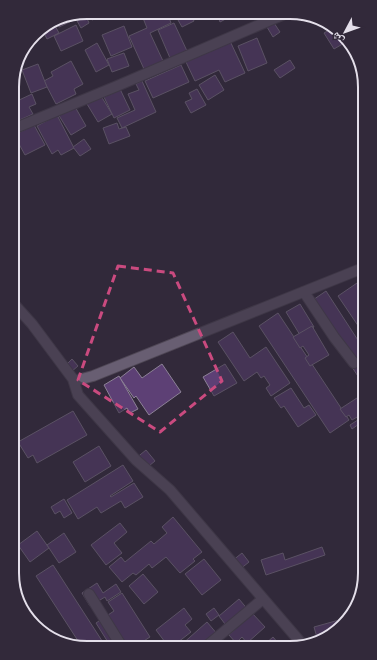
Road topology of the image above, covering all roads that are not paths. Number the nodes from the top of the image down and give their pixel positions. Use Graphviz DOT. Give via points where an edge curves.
graph roads {
  1 [pos="273,19"];
  2 [pos="19,127"];
  3 [pos="358,270"];
  4 [pos="304,292"];
  5 [pos="19,310"];
  6 [pos="354,363"];
  7 [pos="74,381"];
  8 [pos="89,594"];
  9 [pos="263,600"];
  10 [pos="299,640"];
  11 [pos="118,641"];
  12 [pos="214,641"];
  1 -- 2 [label="street"];
  3 -- 4 [label="street"];
  4 -- 6 [label="street"];
  4 -- 7 [label="street" via="93,376"];
  5 -- 7 [label="street"];
  7 -- 9 [label="street" via="78,395 136,460 170,490"];
  8 -- 11 [label="street"];
  9 -- 10 [label="street"];
  9 -- 12 [label="street"];
}
